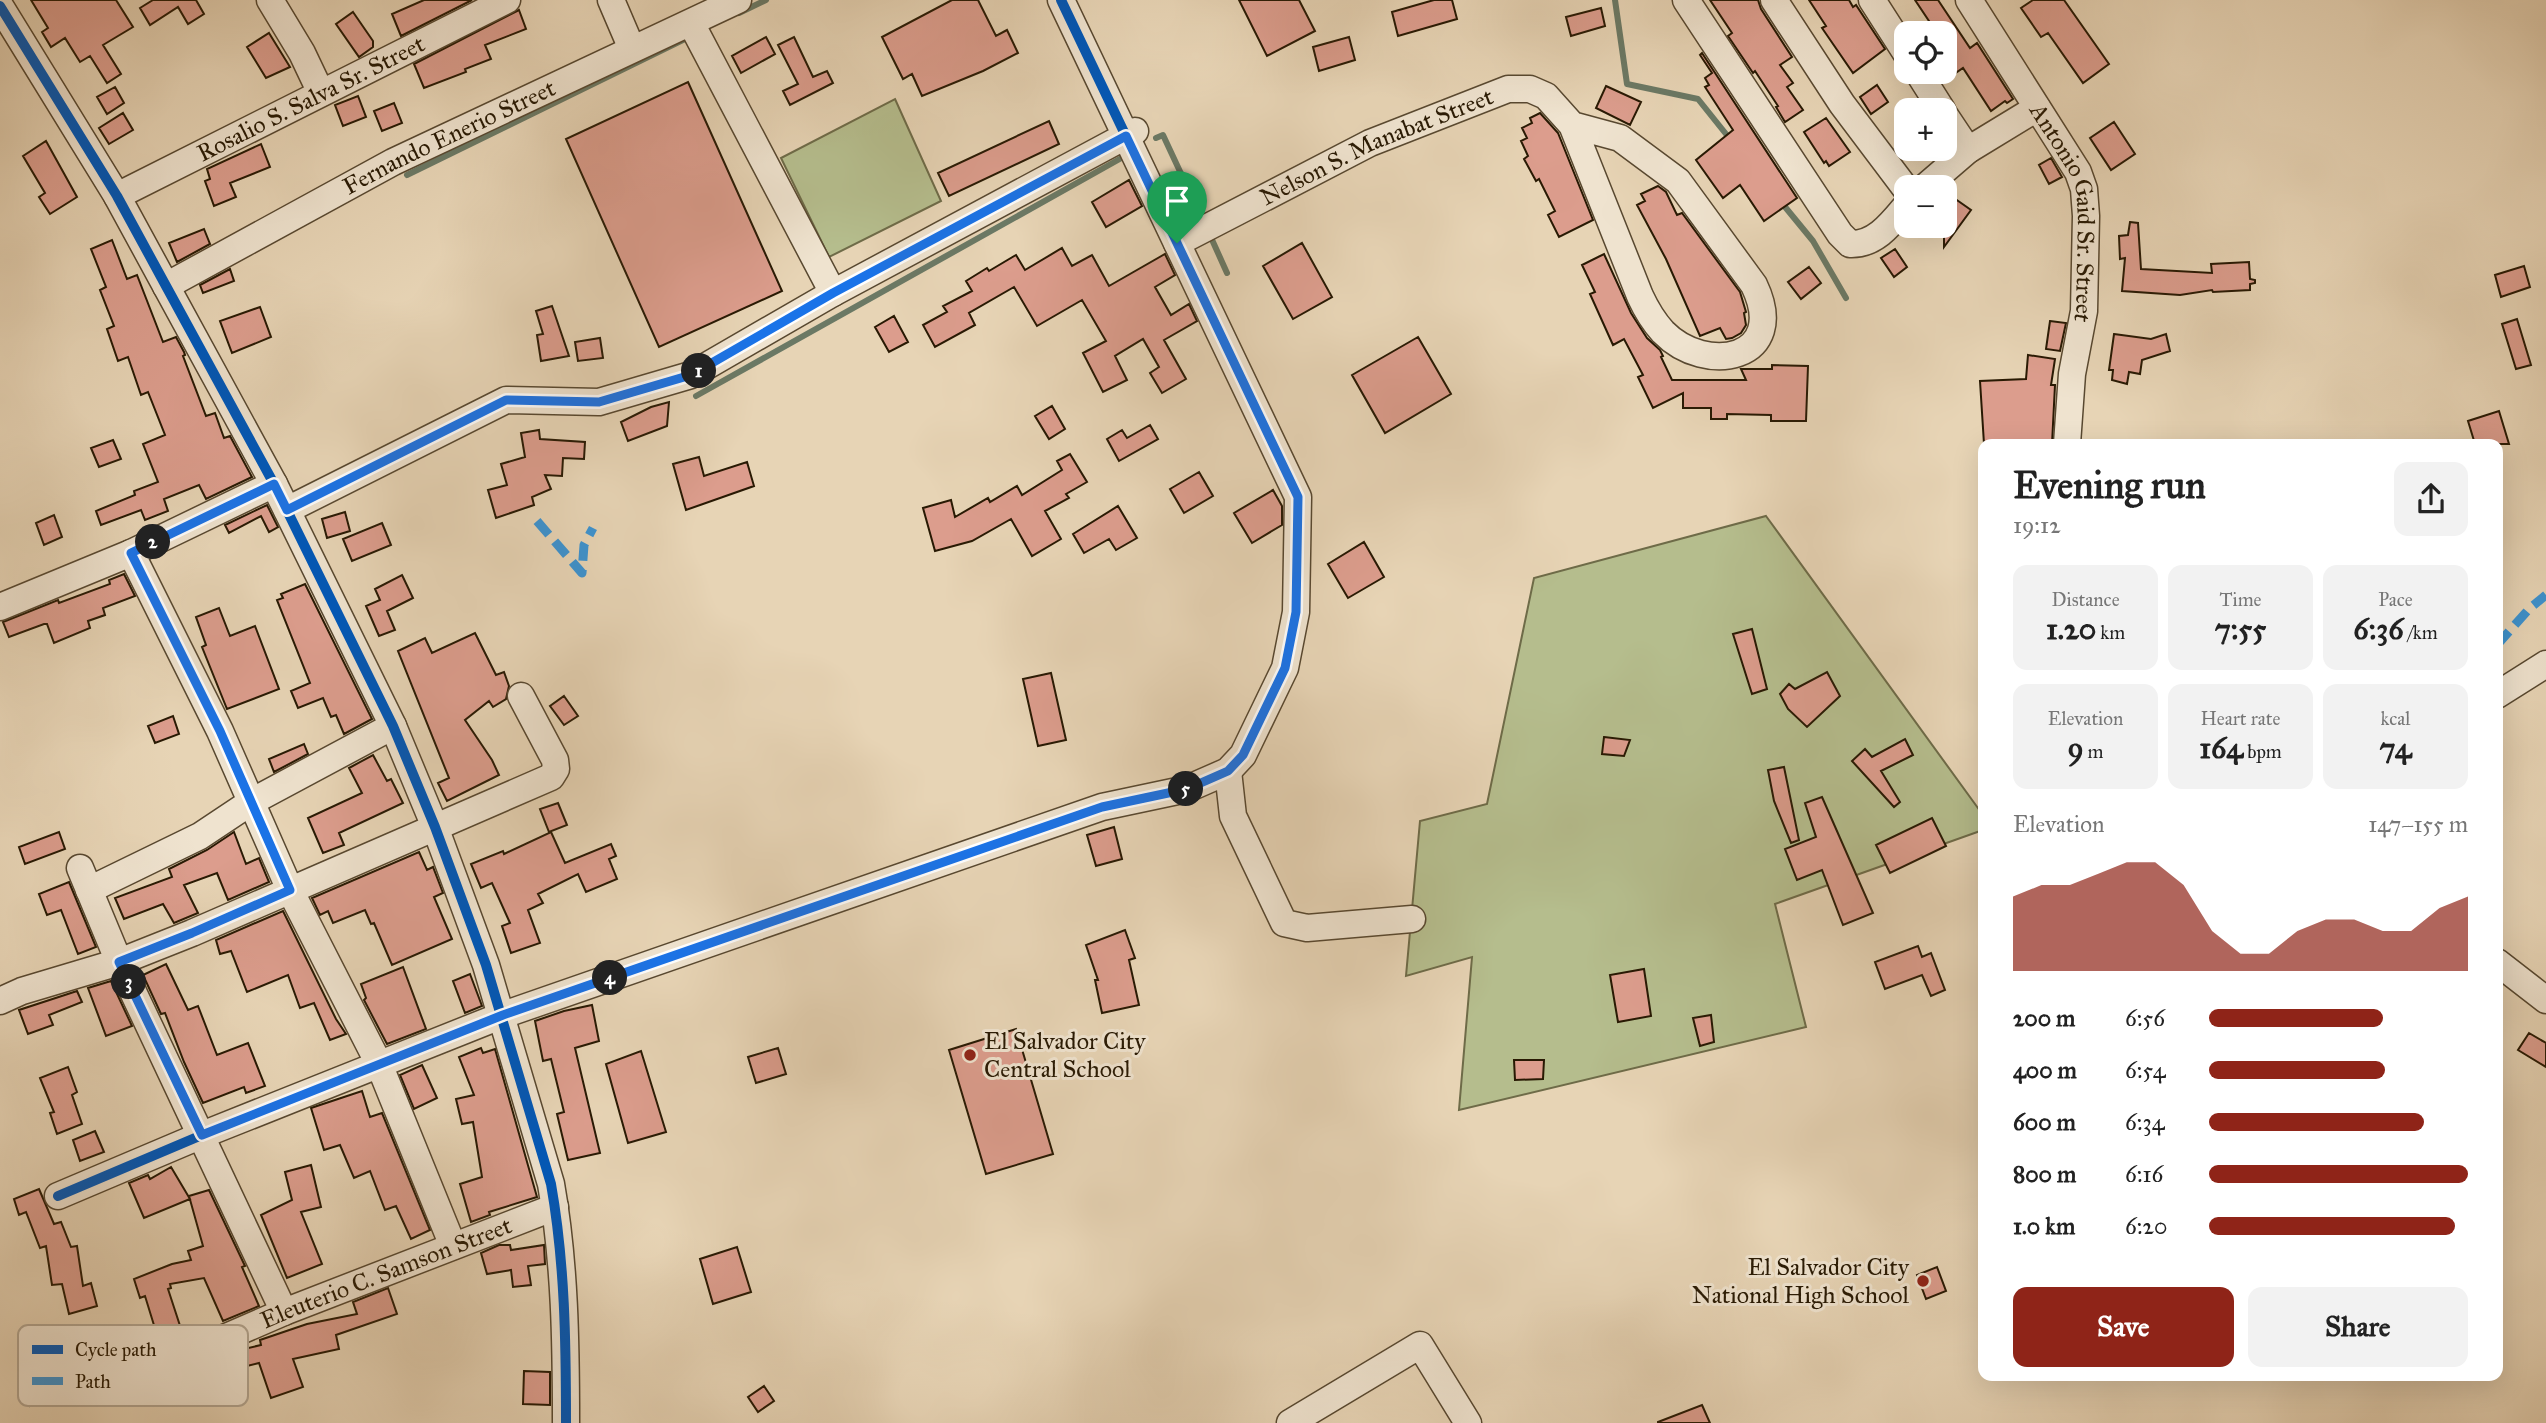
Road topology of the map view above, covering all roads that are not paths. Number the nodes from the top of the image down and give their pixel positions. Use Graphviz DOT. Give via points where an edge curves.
graph roads {
  1 [pos="270,0"];
  2 [pos="506,0"];
  3 [pos="611,0"];
  4 [pos="738,0"];
  5 [pos="1061,0"];
  6 [pos="1686,0"];
  7 [pos="1774,0"];
  8 [pos="1872,0"];
  9 [pos="1969,0"];
  10 [pos="0,6"];
  11 [pos="696,33"];
  12 [pos="1894,34"];
  13 [pos="632,49"];
  14 [pos="321,93"];
  15 [pos="2038,108"];
  16 [pos="1572,125"];
  17 [pos="1131,133"];
  18 [pos="1957,133"];
  19 [pos="1968,150"];
  20 [pos="1895,175"];
  21 [pos="1939,175"];
  22 [pos="117,196"];
  23 [pos="1894,221"];
  24 [pos="1177,243"];
  25 [pos="166,286"];
  26 [pos="833,293"];
  27 [pos="2067,439"];
  28 [pos="274,484"];
  29 [pos="287,510"];
  30 [pos="131,553"];
  31 [pos="0,607"];
  32 [pos="2546,664"];
  33 [pos="2503,691"];
  34 [pos="521,696"];
  35 [pos="393,726"];
  36 [pos="1228,771"];
  37 [pos="251,802"];
  38 [pos="435,827"];
  39 [pos="290,890"];
  40 [pos="1412,919"];
  41 [pos="119,962"];
  42 [pos="2503,966"];
  43 [pos="2546,1000"];
  44 [pos="0,1001"];
  45 [pos="503,1015"];
  46 [pos="379,1064"];
  47 [pos="202,1135"];
  48 [pos="58,1196"];
  49 [pos="555,1207"];
  50 [pos="453,1245"];
  51 [pos="284,1312"];
  52 [pos="248,1328"];
  53 [pos="566,1423"];
  54 [pos="1290,1423"];
  55 [pos="1468,1423"];
  1 -- 14 [label="street"];
  2 -- 14 [label="street, Rosalio S. Salva Sr. Street"];
  3 -- 13 [label="street"];
  4 -- 11 [label="street, Fernando Enerio Street"];
  5 -- 17 [label="street"];
  6 -- 23 [label="street" via="1840,234 1850,244 1862,244"];
  7 -- 20 [label="street"];
  8 -- 12 [label="street"];
  9 -- 15 [label="street, Antonio Gaid Sr. Street"];
  10 -- 22 [label="street"];
  11 -- 13 [label="street, Fernando Enerio Street"];
  11 -- 26 [label="street"];
  13 -- 25 [label="street, Fernando Enerio Street" via="393,162"];
  14 -- 22 [label="street, Rosalio S. Salva Sr. Street"];
  15 -- 19 [label="street"];
  15 -- 27 [label="street, Antonio Gaid Sr. Street" via="2084,189 2084,312 2070,385"];
  16 -- 16 [label="street" via="1647,313 1664,333 1693,351 1728,358 1750,346 1762,327 1759,297 1678,181 1620,138"];
  16 -- 24 [label="street, Nelson S. Manabat Street" via="1546,96 1530,89 1508,89 1370,143"];
  17 -- 24 [label="street"];
  17 -- 26 [label="street"];
  18 -- 19 [label="street"];
  19 -- 21 [label="street"];
  22 -- 25 [label="street"];
  24 -- 36 [label="street" via="1298,497 1296,612 1285,668 1243,755"];
  25 -- 28 [label="street"];
  26 -- 29 [label="street" via="691,375 599,402 506,400"];
  28 -- 29 [label="street"];
  28 -- 30 [label="street"];
  29 -- 35 [label="street"];
  30 -- 31 [label="street"];
  30 -- 37 [label="street"];
  32 -- 33 [label="street"];
  34 -- 38 [label="street" via="555,760 551,777"];
  35 -- 37 [label="street"];
  35 -- 38 [label="street"];
  36 -- 40 [label="street" via="1233,816 1284,922 1307,928"];
  36 -- 45 [label="street" via="1187,789 1102,807"];
  37 -- 39 [label="street"];
  37 -- 41 [label="street" via="200,836 84,879"];
  38 -- 39 [label="street"];
  38 -- 45 [label="street"];
  39 -- 41 [label="street"];
  39 -- 46 [label="street"];
  41 -- 44 [label="street"];
  41 -- 47 [label="street"];
  42 -- 43 [label="street"];
  45 -- 46 [label="street"];
  45 -- 49 [label="street"];
  46 -- 47 [label="street"];
  46 -- 50 [label="street"];
  47 -- 48 [label="street"];
  47 -- 51 [label="street"];
  49 -- 50 [label="street, Eleuterio C. Samson Street"];
  49 -- 53 [label="street" via="566,1340"];
  50 -- 51 [label="street, Eleuterio C. Samson Street"];
  51 -- 52 [label="street, Eleuterio C. Samson Street"];
  54 -- 55 [label="street" via="1420,1345"];
}
